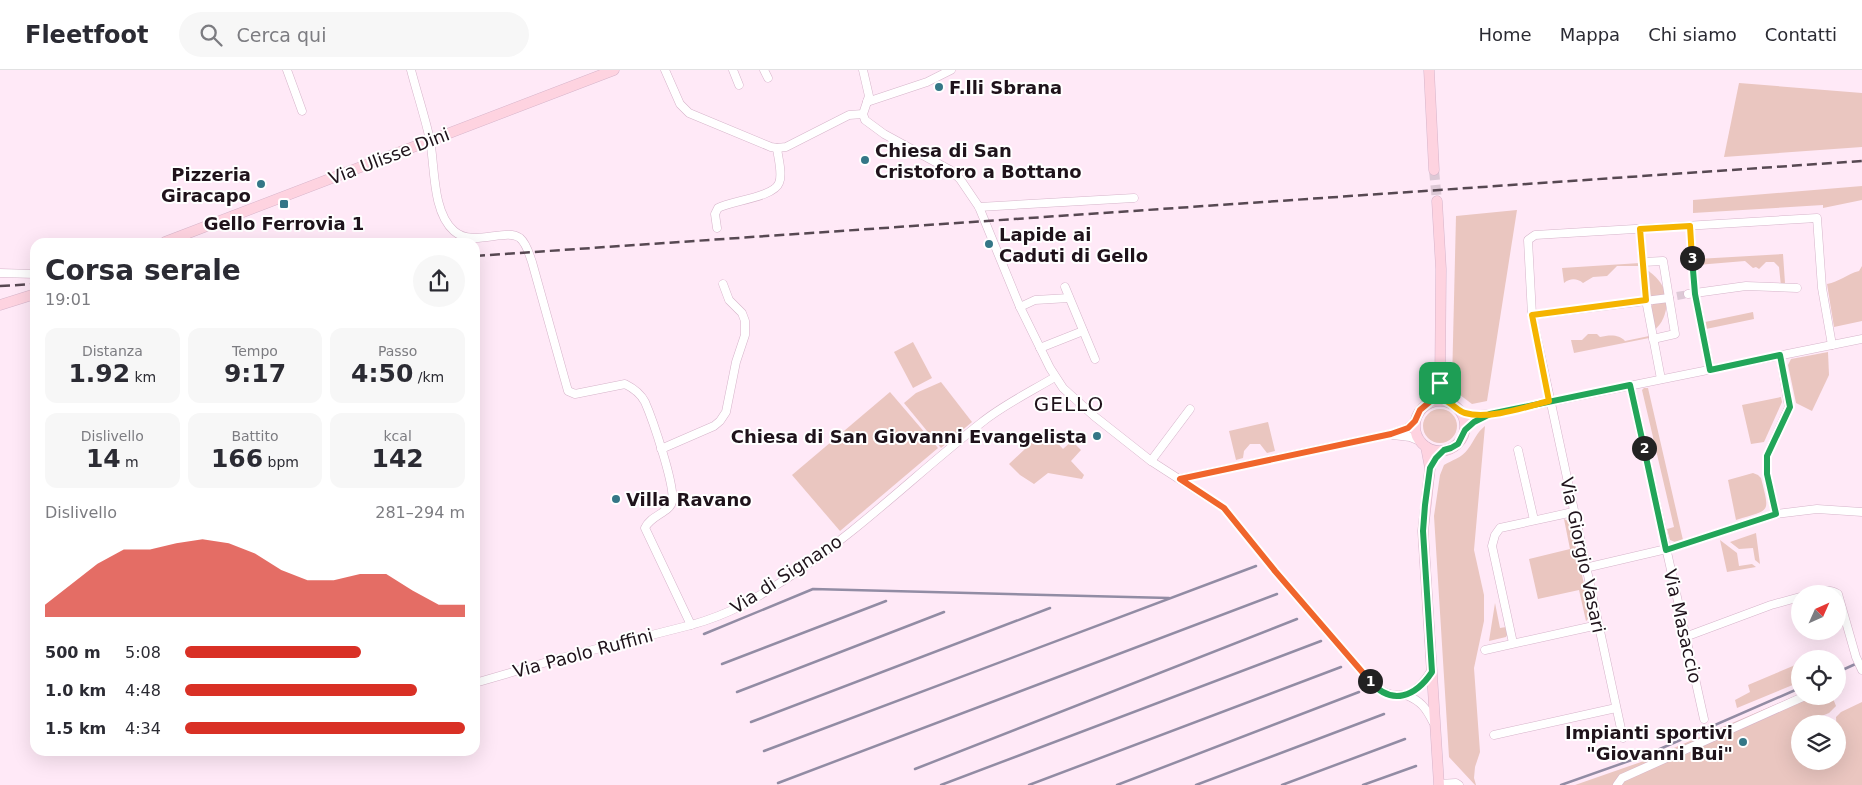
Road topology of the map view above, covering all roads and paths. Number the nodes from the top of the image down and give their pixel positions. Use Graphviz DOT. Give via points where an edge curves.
graph roads {
  1 [pos="287,70"];
  2 [pos="411,70"];
  3 [pos="614,70"];
  4 [pos="665,70"];
  5 [pos="733,70"];
  6 [pos="764,70"];
  7 [pos="863,70"];
  8 [pos="951,70"];
  9 [pos="1429,70"];
  10 [pos="768,78"];
  11 [pos="739,85"];
  12 [pos="868,102"];
  13 [pos="302,111"];
  14 [pos="863,114"];
  15 [pos="430,140"];
  16 [pos="777,148"];
  17 [pos="1434,170"];
  18 [pos="1134,198"];
  19 [pos="1437,201"];
  20 [pos="979,207"];
  21 [pos="1690,226"];
  22 [pos="717,228"];
  23 [pos="1640,229"];
  24 [pos="175,238"];
  25 [pos="1643,262"];
  26 [pos="0,273"];
  27 [pos="30,274"];
  28 [pos="723,284"];
  29 [pos="1065,287"];
  30 [pos="1797,288"];
  31 [pos="1692,294"];
  32 [pos="30,296"];
  33 [pos="1069,298"];
  34 [pos="1669,298"];
  35 [pos="1646,300"];
  36 [pos="0,305"];
  37 [pos="1020,307"];
  38 [pos="1532,315"];
  39 [pos="1083,331"];
  40 [pos="1653,338"];
  41 [pos="1862,339"];
  42 [pos="1832,345"];
  43 [pos="1040,348"];
  44 [pos="1780,355"];
  45 [pos="1095,359"];
  46 [pos="1710,370"];
  47 [pos="1055,377"];
  48 [pos="1661,379"];
  49 [pos="1440,383"];
  50 [pos="1630,385"];
  51 [pos="1446,401"];
  52 [pos="1549,401"];
  53 [pos="1431,402"];
  54 [pos="1190,409"];
  55 [pos="1461,412"];
  56 [pos="1490,414"];
  57 [pos="1415,421"];
  58 [pos="1465,430"];
  59 [pos="1391,434"];
  60 [pos="1423,444"];
  61 [pos="661,448"];
  62 [pos="1444,450"];
  63 [pos="1518,450"];
  64 [pos="1151,461"];
  65 [pos="1430,468"];
  66 [pos="1180,479"];
  67 [pos="1573,512"];
  68 [pos="1862,512"];
  69 [pos="1776,514"];
  70 [pos="1534,520"];
  71 [pos="1666,550"];
  72 [pos="1585,568"];
  73 [pos="1791,599"];
  74 [pos="1846,622"];
  75 [pos="691,625"];
  76 [pos="1598,625"];
  77 [pos="1685,637"];
  78 [pos="1513,643"];
  79 [pos="1485,650"];
  80 [pos="1862,670"];
  81 [pos="1432,672"];
  82 [pos="480,682"];
  83 [pos="1406,695"];
  84 [pos="1791,702"];
  85 [pos="1616,708"];
  86 [pos="1704,719"];
  87 [pos="1435,724"];
  88 [pos="1494,735"];
  89 [pos="1623,738"];
  90 [pos="1439,785"];
  91 [pos="1459,785"];
  92 [pos="1617,785"];
  1 -- 13 [label="street"];
  2 -- 15 [label="street"];
  3 -- 15 [label="street, Via Ulisse Dini"];
  4 -- 16 [label="street" via="680,104 689,113"];
  5 -- 11 [label="street"];
  6 -- 10 [label="street"];
  7 -- 12 [label="street"];
  8 -- 12 [label="street" via="927,82"];
  9 -- 17 [label="street"];
  12 -- 14 [label="street"];
  14 -- 16 [label="street" via="850,116 786,147"];
  14 -- 20 [label="street" via="865,120 884,134 950,170"];
  15 -- 24 [label="street, Via Ulisse Dini"];
  15 -- 61 [label="street" via="440,206 452,229 463,236 477,238 512,235 524,243 568,391 575,394 626,384 631,386 645,402"];
  16 -- 22 [label="street" via="780,174 777,186 769,192 718,208 715,214"];
  18 -- 20 [label="street"];
  19 -- 49 [label="street" via="1441,269"];
  20 -- 37 [label="street"];
  21 -- 23 [label="street"];
  21 -- 31 [label="street"];
  21 -- 42 [label="street" via="1817,218 1822,288"];
  23 -- 25 [label="street"];
  23 -- 38 [label="street, Via Giorgio Vasari" via="1535,235 1529,238"];
  25 -- 34 [label="street" via="1663,261"];
  25 -- 35 [label="street"];
  26 -- 27 [label="street"];
  28 -- 61 [label="street" via="729,300 745,321 745,335 726,412 714,426"];
  29 -- 33 [label="street"];
  30 -- 31 [label="street" via="1746,286"];
  31 -- 46 [label="street"];
  32 -- 36 [label="street"];
  33 -- 37 [label="street" via="1035,300"];
  33 -- 39 [label="street"];
  34 -- 35 [label="street"];
  34 -- 40 [label="street" via="1675,334"];
  35 -- 38 [label="street"];
  35 -- 40 [label="street"];
  37 -- 43 [label="street"];
  38 -- 52 [label="street, Via Giorgio Vasari"];
  39 -- 43 [label="street"];
  39 -- 45 [label="street"];
  40 -- 48 [label="street"];
  41 -- 42 [label="street"];
  42 -- 44 [label="street"];
  43 -- 47 [label="street"];
  44 -- 46 [label="street"];
  44 -- 69 [label="street" via="1790,407 1767,456 1767,474"];
  46 -- 48 [label="street"];
  47 -- 64 [label="street" via="1079,404"];
  47 -- 75 [label="street, Via di Signano" via="980,424 806,566 738,609"];
  48 -- 50 [label="street"];
  49 -- 51 [label="street"];
  49 -- 53 [label="street"];
  50 -- 52 [label="street"];
  50 -- 71 [label="street, Via Masaccio"];
  51 -- 53 [label="street"];
  51 -- 55 [label="street"];
  52 -- 56 [label="street"];
  52 -- 67 [label="street, Via Giorgio Vasari"];
  53 -- 57 [label="street" via="1420,410"];
  54 -- 64 [label="street"];
  55 -- 56 [label="street"];
  55 -- 58 [label="street"];
  56 -- 58 [label="street"];
  57 -- 59 [label="street" via="1408,428"];
  57 -- 60 [label="street" via="1416,432"];
  58 -- 62 [label="street" via="1458,444"];
  59 -- 60 [label="street" via="1410,437"];
  59 -- 66 [label="street"];
  60 -- 62 [label="street" via="1438,451"];
  60 -- 65 [label="street"];
  61 -- 75 [label="street" via="672,489 672,504 652,518 645,528"];
  62 -- 65 [label="street"];
  63 -- 70 [label="street"];
  64 -- 66 [label="street"];
  65 -- 81 [label="street" via="1423,531"];
  66 -- 83 [label="street" via="1224,508 1376,688 1388,694"];
  67 -- 70 [label="street"];
  67 -- 72 [label="street, Via Giorgio Vasari"];
  68 -- 69 [label="street" via="1817,508"];
  69 -- 71 [label="street"];
  70 -- 78 [label="street" via="1500,528 1493,539"];
  71 -- 72 [label="street"];
  71 -- 77 [label="street, Via Masaccio"];
  72 -- 76 [label="street, Via Giorgio Vasari"];
  73 -- 77 [label="street"];
  74 -- 80 [label="street"];
  75 -- 82 [label="street, Via Paolo Ruffini"];
  76 -- 78 [label="street"];
  76 -- 85 [label="street, Via Giorgio Vasari"];
  77 -- 86 [label="street, Via Masaccio"];
  78 -- 79 [label="street"];
  81 -- 83 [label="street" via="1419,688"];
  81 -- 87 [label="street"];
  83 -- 87 [label="street" via="1421,703"];
  84 -- 92 [label="street" via="1622,778"];
  85 -- 88 [label="street"];
  85 -- 89 [label="street, Via Giorgio Vasari"];
  87 -- 90 [label="street"];
  90 -- 91 [label="street"];
}
